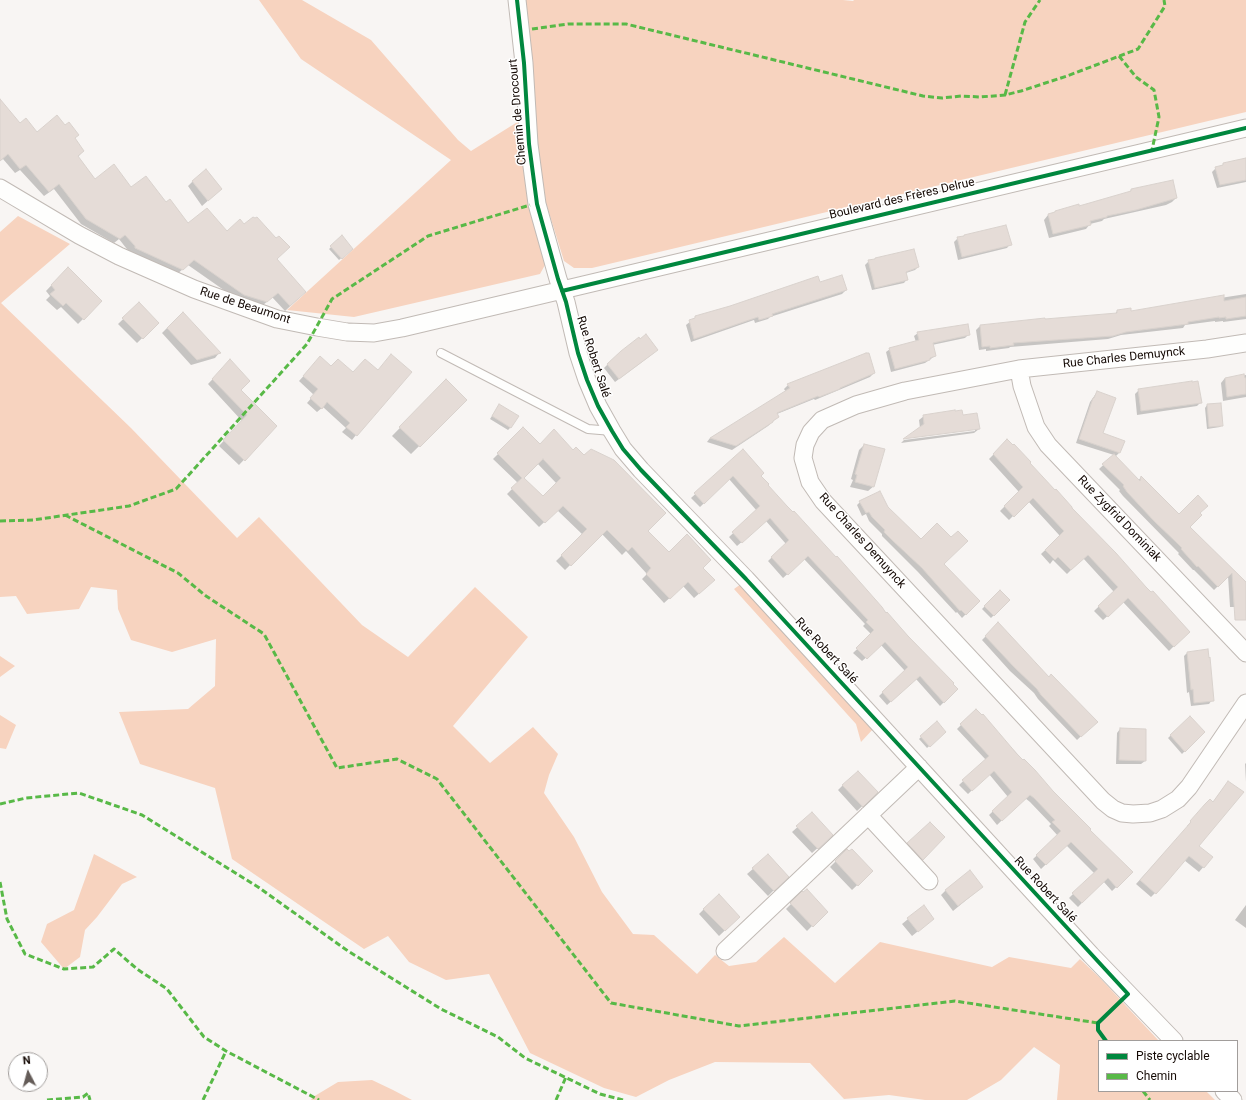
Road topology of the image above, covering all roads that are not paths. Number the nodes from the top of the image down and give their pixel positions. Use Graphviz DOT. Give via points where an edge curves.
graph roads {
  1 [pos="517,0"];
  2 [pos="1246,128"];
  3 [pos="0,188"];
  4 [pos="562,291"];
  5 [pos="1246,343"];
  6 [pos="441,352"];
  7 [pos="1019,369"];
  8 [pos="612,431"];
  9 [pos="1246,653"];
  10 [pos="1246,703"];
  11 [pos="919,767"];
  12 [pos="868,815"];
  13 [pos="929,881"];
  14 [pos="725,952"];
  15 [pos="1173,1040"];
  16 [pos="1225,1092"];
  17 [pos="1232,1100"];
  1 -- 4 [label="street, Chemin de Drocourt" via="529,144 537,204"];
  2 -- 4 [label="street, Boulevard des Frères Delrue"];
  3 -- 4 [label="street, Rue de Beaumont" via="119,256 194,289 277,319 317,327 374,333"];
  4 -- 8 [label="street, Rue Robert Salé" via="587,380"];
  5 -- 7 [label="street, Rue Charles Demuynck"];
  6 -- 8 [label="lane" via="588,429"];
  7 -- 9 [label="street, Rue Zygfrid Dominiak" via="1036,427 1048,445"];
  7 -- 10 [label="street, Rue Charles Demuynck" via="905,391 856,405 822,420 811,432 805,445 803,458 810,482 823,501 1113,809 1122,813 1150,813 1178,799 1189,788"];
  8 -- 11 [label="street, Rue Robert Salé" via="641,470"];
  11 -- 12 [label="street"];
  11 -- 15 [label="street, Rue Robert Salé"];
  12 -- 13 [label="street"];
  12 -- 14 [label="street"];
  16 -- 17 [label="street"];
}
